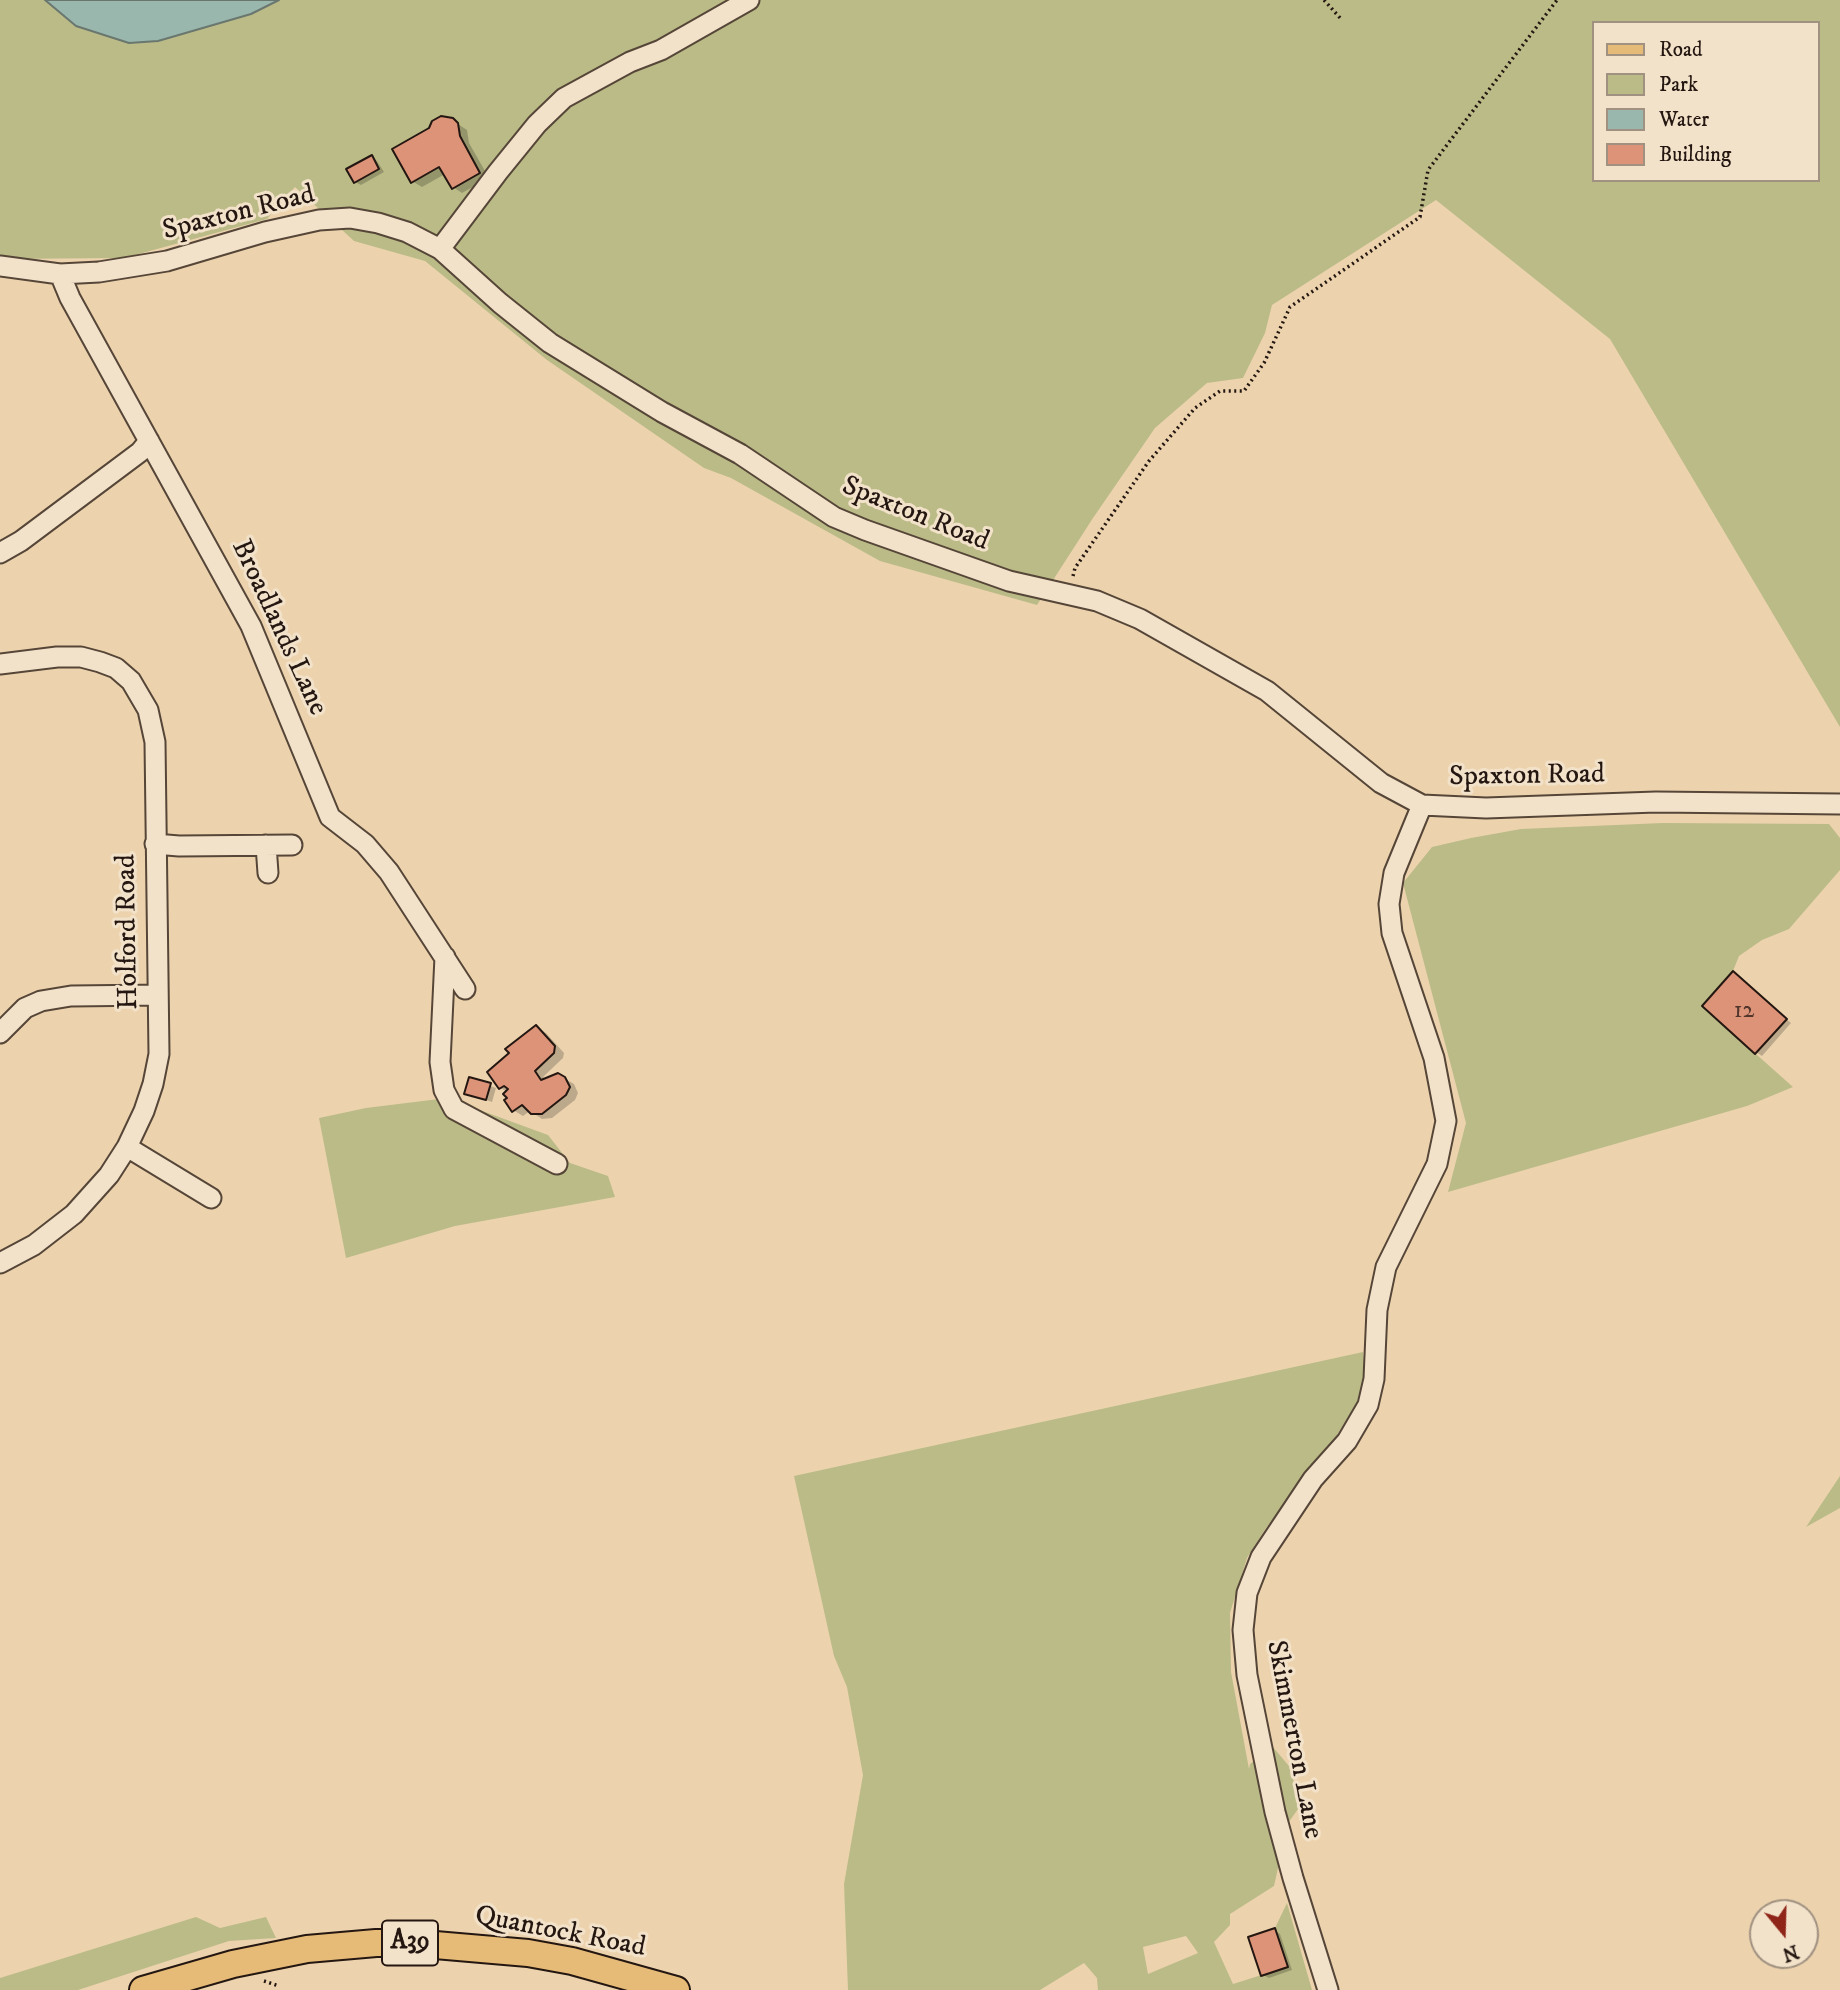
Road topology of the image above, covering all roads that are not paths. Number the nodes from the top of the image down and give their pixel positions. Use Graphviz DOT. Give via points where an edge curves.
graph roads {
  1 [pos="749,0"];
  2 [pos="440,249"];
  3 [pos="0,267"];
  4 [pos="60,274"];
  5 [pos="149,441"];
  6 [pos="0,553"];
  7 [pos="0,664"];
  8 [pos="1840,804"];
  9 [pos="1422,805"];
  10 [pos="156,844"];
  11 [pos="266,845"];
  12 [pos="292,845"];
  13 [pos="268,873"];
  14 [pos="445,957"];
  15 [pos="465,989"];
  16 [pos="158,995"];
  17 [pos="0,1032"];
  18 [pos="127,1147"];
  19 [pos="556,1164"];
  20 [pos="211,1199"];
  21 [pos="0,1263"];
  22 [pos="143,1990"];
  23 [pos="676,1990"];
  24 [pos="1328,1990"];
  1 -- 2 [label="street" via="564,98 537,124"];
  2 -- 4 [label="street, Spaxton Road" via="378,223 350,218 319,220 154,263"];
  2 -- 9 [label="street, Spaxton Road" via="550,343 740,454 834,517 1009,581 1097,601 1140,619 1267,691 1381,783"];
  3 -- 4 [label="street, Spaxton Road"];
  4 -- 5 [label="street, Broadlands Lane"];
  5 -- 6 [label="street"];
  5 -- 14 [label="street, Broadlands Lane" via="251,626 330,817 365,844 389,872"];
  7 -- 10 [label="street, Holford Road" via="81,657 116,668 131,681 148,710 155,742"];
  8 -- 9 [label="street, Spaxton Road"];
  9 -- 24 [label="street, Skimmerton Lane" via="1394,873 1389,904 1392,933 1434,1058 1446,1121 1437,1164 1386,1267 1368,1405 1347,1441 1313,1479 1261,1557 1247,1593 1243,1630 1247,1675 1275,1812"];
  10 -- 11 [label="street"];
  10 -- 16 [label="street, Holford Road"];
  11 -- 12 [label="street"];
  11 -- 13 [label="street"];
  14 -- 15 [label="street, Broadlands Lane"];
  14 -- 19 [label="street" via="440,1062 449,1100 454,1109"];
  16 -- 17 [label="street" via="41,1001 25,1008"];
  16 -- 18 [label="street, Holford Road" via="159,1054 153,1084"];
  18 -- 20 [label="street"];
  18 -- 21 [label="street, Holford Road" via="74,1214 34,1245"];
  22 -- 23 [label="main road, Quantock Road / A39" via="267,1957 376,1943 446,1944 528,1953"];
}
